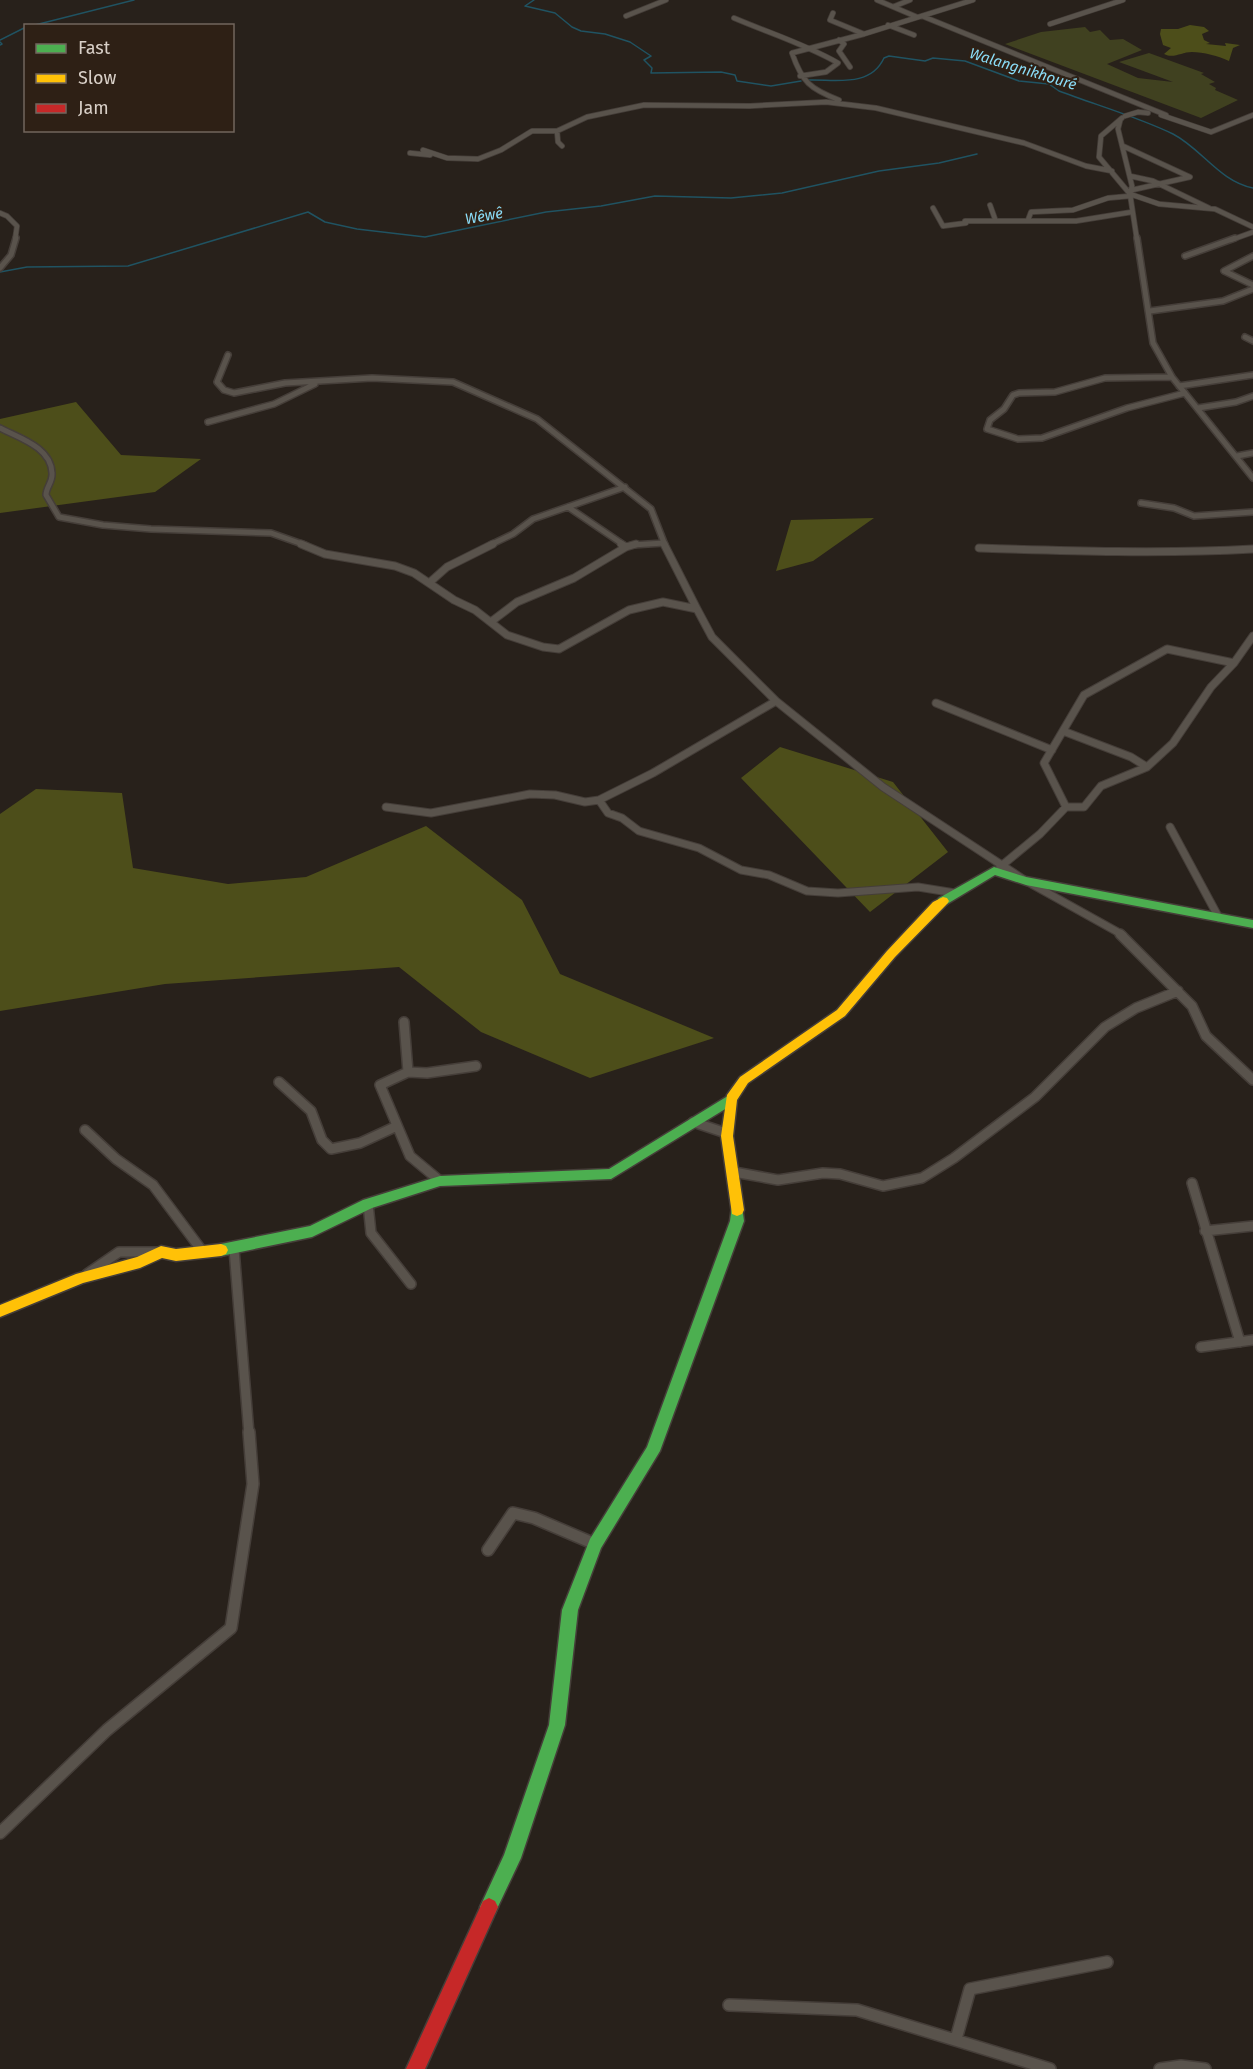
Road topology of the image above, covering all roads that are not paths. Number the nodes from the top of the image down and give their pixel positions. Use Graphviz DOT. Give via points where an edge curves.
graph roads {
  1 [pos="666,0"];
  2 [pos="877,0"];
  3 [pos="910,0"];
  4 [pos="973,0"];
  5 [pos="1123,0"];
  6 [pos="894,6"];
  7 [pos="833,14"];
  8 [pos="627,16"];
  9 [pos="919,16"];
  10 [pos="734,18"];
  11 [pos="1050,24"];
  12 [pos="888,25"];
  13 [pos="864,34"];
  14 [pos="914,35"];
  15 [pos="839,40"];
  16 [pos="812,48"];
  17 [pos="850,67"];
  18 [pos="800,75"];
  19 [pos="847,103"];
  20 [pos="1253,115"];
  21 [pos="1125,116"];
  22 [pos="1166,116"];
  23 [pos="557,131"];
  24 [pos="562,146"];
  25 [pos="1123,146"];
  26 [pos="423,150"];
  27 [pos="410,153"];
  28 [pos="437,156"];
  29 [pos="1112,171"];
  30 [pos="1130,176"];
  31 [pos="1153,181"];
  32 [pos="1131,183"];
  33 [pos="1161,185"];
  34 [pos="1130,194"];
  35 [pos="990,205"];
  36 [pos="933,208"];
  37 [pos="1211,209"];
  38 [pos="1132,212"];
  39 [pos="0,213"];
  40 [pos="995,219"];
  41 [pos="1029,220"];
  42 [pos="1253,227"];
  43 [pos="1253,232"];
  44 [pos="1185,256"];
  45 [pos="1253,256"];
  46 [pos="0,268"];
  47 [pos="1253,287"];
  48 [pos="1150,311"];
  49 [pos="1245,337"];
  50 [pos="1253,341"];
  51 [pos="228,355"];
  52 [pos="1253,375"];
  53 [pos="1172,377"];
  54 [pos="318,382"];
  55 [pos="1179,386"];
  56 [pos="1185,393"];
  57 [pos="1253,396"];
  58 [pos="1198,408"];
  59 [pos="208,422"];
  60 [pos="0,428"];
  61 [pos="1253,453"];
  62 [pos="1237,456"];
  63 [pos="1253,478"];
  64 [pos="625,487"];
  65 [pos="1141,503"];
  66 [pos="568,507"];
  67 [pos="1253,512"];
  68 [pos="58,517"];
  69 [pos="54,526"];
  70 [pos="664,543"];
  71 [pos="626,547"];
  72 [pos="979,548"];
  73 [pos="1253,549"];
  74 [pos="429,583"];
  75 [pos="697,609"];
  76 [pos="492,621"];
  77 [pos="1253,636"];
  78 [pos="1234,663"];
  79 [pos="777,701"];
  80 [pos="936,703"];
  81 [pos="1063,730"];
  82 [pos="1052,750"];
  83 [pos="1147,767"];
  84 [pos="599,800"];
  85 [pos="386,807"];
  86 [pos="1066,807"];
  87 [pos="1170,827"];
  88 [pos="999,868"];
  89 [pos="1026,880"];
  90 [pos="955,893"];
  91 [pos="1219,918"];
  92 [pos="1253,924"];
  93 [pos="1178,991"];
  94 [pos="404,1022"];
  95 [pos="476,1066"];
  96 [pos="408,1072"];
  97 [pos="1253,1080"];
  98 [pos="279,1082"];
  99 [pos="731,1099"];
  100 [pos="693,1122"];
  101 [pos="397,1126"];
  102 [pos="85,1130"];
  103 [pos="726,1133"];
  104 [pos="734,1172"];
  105 [pos="440,1181"];
  106 [pos="1192,1183"];
  107 [pos="368,1204"];
  108 [pos="1253,1226"];
  109 [pos="1205,1231"];
  110 [pos="234,1249"];
  111 [pos="203,1252"];
  112 [pos="411,1284"];
  113 [pos="0,1311"];
  114 [pos="1253,1340"];
  115 [pos="1239,1342"];
  116 [pos="1201,1347"];
  117 [pos="595,1544"];
  118 [pos="488,1550"];
  119 [pos="0,1833"];
  120 [pos="1107,1962"];
  121 [pos="729,2005"];
  122 [pos="956,2039"];
  123 [pos="415,2069"];
  124 [pos="1050,2069"];
  125 [pos="1160,2069"];
  126 [pos="1206,2069"];
  1 -- 8 [label="street"];
  2 -- 6 [label="street"];
  3 -- 6 [label="street"];
  4 -- 9 [label="street"];
  5 -- 11 [label="street"];
  6 -- 9 [label="street"];
  7 -- 13 [label="street" via="830,20"];
  9 -- 12 [label="street"];
  9 -- 22 [label="street"];
  10 -- 16 [label="street"];
  12 -- 13 [label="street"];
  12 -- 14 [label="street"];
  13 -- 15 [label="street"];
  15 -- 16 [label="street"];
  15 -- 17 [label="street" via="844,44 839,51 841,56"];
  16 -- 18 [label="street" via="792,53"];
  16 -- 18 [label="street" via="838,63 826,72"];
  18 -- 19 [label="street" via="814,91"];
  19 -- 23 [label="street" via="644,105 587,117"];
  19 -- 29 [label="street" via="1024,143 1086,166"];
  20 -- 22 [label="street" via="1211,132"];
  21 -- 22 [label="street" via="1138,112"];
  23 -- 24 [label="street"];
  23 -- 28 [label="street" via="532,131 478,159"];
  25 -- 29 [label="street" via="1118,129 1122,118 1101,136 1099,157"];
  25 -- 30 [label="street"];
  25 -- 33 [label="street" via="1190,177"];
  26 -- 28 [label="street"];
  27 -- 28 [label="street"];
  29 -- 34 [label="street"];
  30 -- 31 [label="street"];
  30 -- 32 [label="street"];
  31 -- 32 [label="street"];
  31 -- 33 [label="street"];
  32 -- 34 [label="street"];
  33 -- 34 [label="street"];
  33 -- 37 [label="street"];
  34 -- 37 [label="street" via="1159,204"];
  34 -- 38 [label="street"];
  34 -- 41 [label="street" via="1073,210 1031,212"];
  35 -- 40 [label="street"];
  36 -- 40 [label="street" via="943,226 960,225 965,220"];
  37 -- 42 [label="street" via="1225,211"];
  38 -- 41 [label="street" via="1076,221"];
  38 -- 48 [label="street"];
  39 -- 46 [label="street" via="17,226 14,248"];
  40 -- 41 [label="street"];
  43 -- 44 [label="street"];
  45 -- 47 [label="street" via="1224,271"];
  47 -- 48 [label="street" via="1223,301"];
  48 -- 53 [label="street" via="1153,343"];
  49 -- 50 [label="street"];
  51 -- 54 [label="street" via="217,382 226,392"];
  52 -- 55 [label="street"];
  53 -- 55 [label="street"];
  53 -- 56 [label="street" via="1105,378 1055,392 1019,393 990,420 987,429 1018,439 1042,438 1127,408"];
  54 -- 59 [label="street" via="274,404"];
  54 -- 64 [label="street" via="372,378 453,382 537,419"];
  55 -- 56 [label="street"];
  56 -- 58 [label="street"];
  57 -- 58 [label="street"];
  58 -- 62 [label="street"];
  60 -- 68 [label="street" via="36,446 48,458 52,478 46,495"];
  61 -- 62 [label="street"];
  62 -- 63 [label="street"];
  64 -- 66 [label="street"];
  64 -- 70 [label="street" via="651,509"];
  65 -- 67 [label="street" via="1174,508 1194,516"];
  66 -- 71 [label="street"];
  66 -- 74 [label="street" via="534,519 447,567"];
  68 -- 69 [label="street"];
  68 -- 74 [label="street" via="151,530 271,533 325,554 414,573"];
  70 -- 71 [label="street"];
  70 -- 75 [label="street"];
  71 -- 76 [label="street" via="574,578 517,602"];
  72 -- 73 [label="street" via="1083,552"];
  74 -- 76 [label="street"];
  75 -- 76 [label="street" via="663,603 629,610 559,649 519,640"];
  75 -- 79 [label="street" via="712,637"];
  77 -- 78 [label="street"];
  78 -- 81 [label="street" via="1167,649 1084,695"];
  78 -- 83 [label="street" via="1211,687 1173,744"];
  79 -- 84 [label="street"];
  79 -- 88 [label="street" via="883,787"];
  80 -- 82 [label="street"];
  81 -- 82 [label="street"];
  81 -- 83 [label="street"];
  82 -- 86 [label="street" via="1044,763"];
  83 -- 86 [label="street" via="1101,786 1084,807"];
  84 -- 85 [label="street" via="585,802 530,794 431,813"];
  84 -- 90 [label="street" via="608,813 639,831 699,848 741,870 769,875 807,891 838,893 918,887"];
  86 -- 88 [label="street"];
  87 -- 91 [label="street"];
  88 -- 89 [label="street"];
  88 -- 90 [label="street"];
  89 -- 91 [label="street"];
  89 -- 93 [label="street" via="1126,937"];
  90 -- 99 [label="street" via="937,905 841,1013 744,1080"];
  91 -- 92 [label="street"];
  93 -- 97 [label="street" via="1192,1006 1206,1036"];
  93 -- 104 [label="street" via="1136,1008 1105,1028 1035,1097 922,1178 883,1186 840,1174 778,1180"];
  94 -- 96 [label="street"];
  95 -- 96 [label="street"];
  96 -- 101 [label="street" via="380,1085"];
  98 -- 101 [label="street" via="311,1111 322,1140 331,1149 360,1143"];
  99 -- 100 [label="street"];
  99 -- 103 [label="street"];
  100 -- 103 [label="street"];
  100 -- 105 [label="street" via="611,1174"];
  101 -- 105 [label="street" via="410,1156"];
  102 -- 111 [label="street" via="116,1160 153,1185"];
  103 -- 104 [label="street"];
  104 -- 117 [label="street" via="737,1221 653,1451"];
  105 -- 107 [label="street"];
  106 -- 109 [label="street"];
  107 -- 110 [label="street" via="312,1230"];
  107 -- 112 [label="street" via="371,1233"];
  108 -- 109 [label="street"];
  109 -- 115 [label="street"];
  110 -- 111 [label="street"];
  110 -- 119 [label="street" via="253,1484 231,1628 107,1730"];
  111 -- 113 [label="street" via="161,1252 140,1262 81,1278"];
  114 -- 115 [label="street"];
  115 -- 116 [label="street"];
  117 -- 118 [label="street" via="513,1513"];
  117 -- 123 [label="street" via="570,1610 557,1725 512,1858"];
  120 -- 122 [label="street" via="970,1989"];
  121 -- 122 [label="street" via="857,2010"];
  122 -- 124 [label="street"];
  125 -- 126 [label="street"];
}
